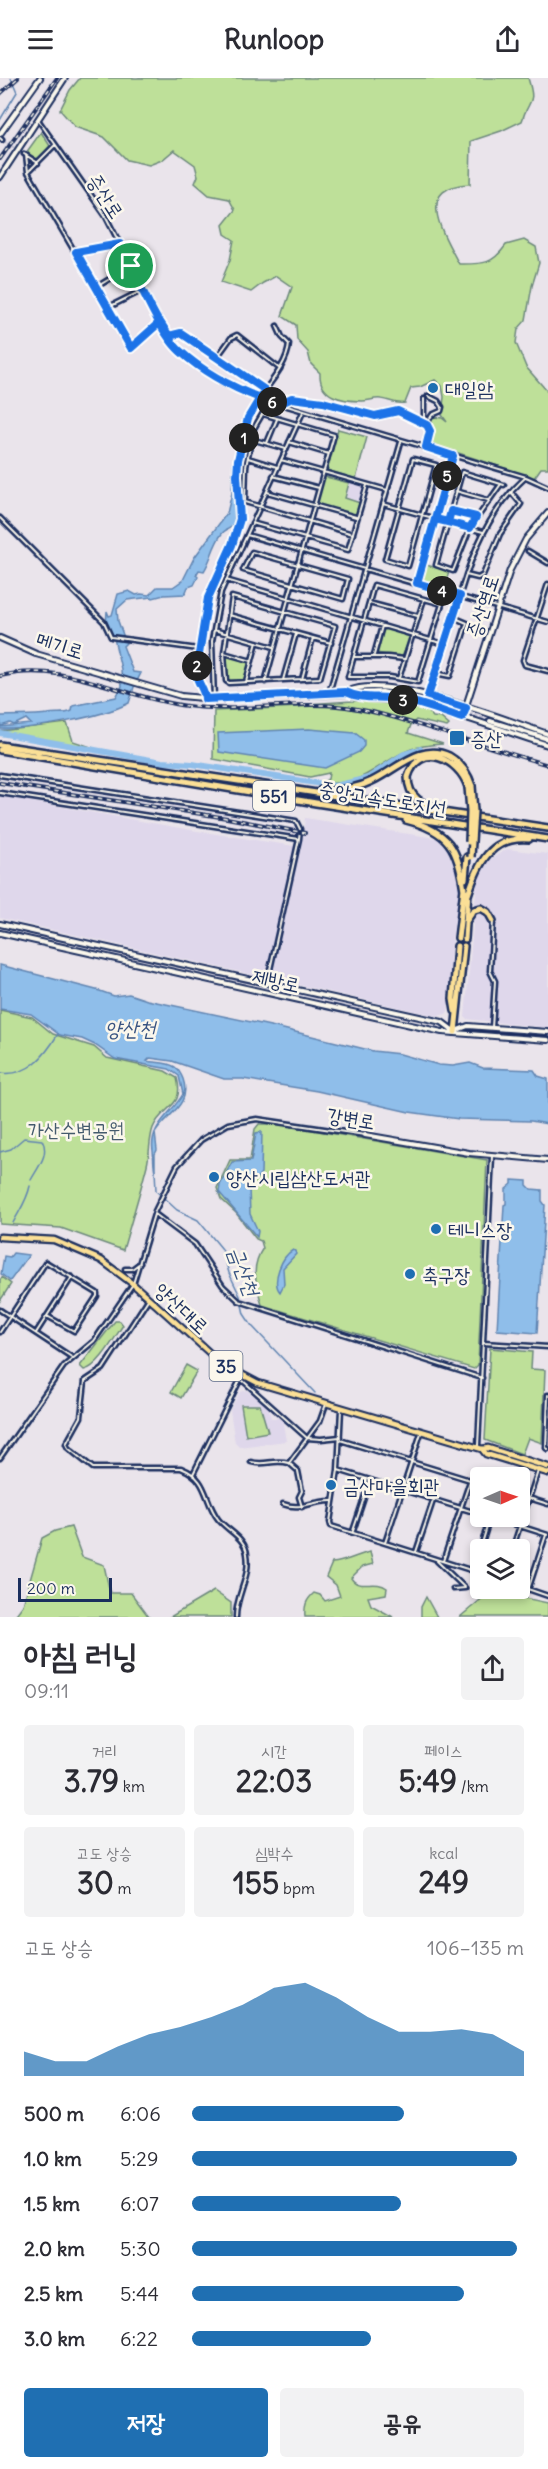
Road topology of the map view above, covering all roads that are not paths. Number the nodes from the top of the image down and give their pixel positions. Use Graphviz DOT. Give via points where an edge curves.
graph roads {
  1 [pos="40,78"];
  2 [pos="65,78"];
  3 [pos="37,118"];
  4 [pos="1,137"];
  5 [pos="55,145"];
  6 [pos="38,163"];
  7 [pos="28,172"];
  8 [pos="0,177"];
  9 [pos="120,244"];
  10 [pos="76,252"];
  11 [pos="131,266"];
  12 [pos="97,287"];
  13 [pos="143,290"];
  14 [pos="109,307"];
  15 [pos="160,322"];
  16 [pos="277,326"];
  17 [pos="169,336"];
  18 [pos="218,356"];
  19 [pos="280,369"];
  20 [pos="265,390"];
  21 [pos="428,396"];
  22 [pos="260,398"];
  23 [pos="424,399"];
  24 [pos="270,401"];
  25 [pos="279,404"];
  26 [pos="303,411"];
  27 [pos="263,414"];
  28 [pos="277,419"];
  29 [pos="297,424"];
  30 [pos="425,424"];
  31 [pos="251,439"];
  32 [pos="402,441"];
  33 [pos="289,442"];
  34 [pos="267,443"];
  35 [pos="426,447"];
  36 [pos="286,449"];
  37 [pos="328,453"];
  38 [pos="453,456"];
  39 [pos="247,457"];
  40 [pos="281,460"];
  41 [pos="278,467"];
  42 [pos="323,472"];
  43 [pos="273,476"];
  44 [pos="526,477"];
  45 [pos="367,484"];
  46 [pos="548,487"];
  47 [pos="319,488"];
  48 [pos="387,490"];
  49 [pos="456,491"];
  50 [pos="267,492"];
  51 [pos="511,492"];
  52 [pos="488,500"];
  53 [pos="383,504"];
  54 [pos="314,505"];
  55 [pos="259,508"];
  56 [pos="399,509"];
  57 [pos="451,511"];
  58 [pos="548,513"];
  59 [pos="422,515"];
  60 [pos="358,517"];
  61 [pos="476,517"];
  62 [pos="0,518"];
  63 [pos="435,519"];
  64 [pos="309,522"];
  65 [pos="448,522"];
  66 [pos="252,523"];
  67 [pos="470,528"];
  68 [pos="483,532"];
  69 [pos="353,534"];
  70 [pos="247,535"];
  71 [pos="305,538"];
  72 [pos="301,551"];
  73 [pos="528,551"];
  74 [pos="548,562"];
  75 [pos="297,565"];
  76 [pos="364,568"];
  77 [pos="466,574"];
  78 [pos="226,580"];
  79 [pos="417,583"];
  80 [pos="548,584"];
  81 [pos="292,585"];
  82 [pos="460,596"];
  83 [pos="288,599"];
  84 [pos="424,599"];
  85 [pos="369,603"];
  86 [pos="497,607"];
  87 [pos="284,612"];
  88 [pos="229,615"];
  89 [pos="418,616"];
  90 [pos="351,617"];
  91 [pos="453,617"];
  92 [pos="537,619"];
  93 [pos="364,621"];
  94 [pos="548,622"];
  95 [pos="382,626"];
  96 [pos="279,629"];
  97 [pos="214,630"];
  98 [pos="226,633"];
  99 [pos="296,634"];
  100 [pos="412,634"];
  101 [pos="0,638"];
  102 [pos="313,638"];
  103 [pos="431,640"];
  104 [pos="257,642"];
  105 [pos="330,643"];
  106 [pos="444,644"];
  107 [pos="274,647"];
  108 [pos="198,649"];
  109 [pos="224,653"];
  110 [pos="373,656"];
  111 [pos="354,657"];
  112 [pos="404,659"];
  113 [pos="252,661"];
  114 [pos="548,671"];
  115 [pos="435,673"];
  116 [pos="399,678"];
  117 [pos="302,680"];
  118 [pos="283,681"];
  119 [pos="246,682"];
  120 [pos="265,682"];
  121 [pos="346,692"];
  122 [pos="329,693"];
  123 [pos="428,696"];
  124 [pos="205,699"];
  125 [pos="214,699"];
  126 [pos="439,699"];
  127 [pos="434,704"];
  128 [pos="466,708"];
  129 [pos="437,710"];
  130 [pos="490,715"];
  131 [pos="462,718"];
  132 [pos="490,721"];
  133 [pos="486,726"];
  134 [pos="548,734"];
  135 [pos="548,740"];
  136 [pos="0,745"];
  137 [pos="548,745"];
  138 [pos="0,750"];
  139 [pos="189,772"];
  140 [pos="0,776"];
  141 [pos="470,786"];
  142 [pos="0,794"];
  143 [pos="349,808"];
  144 [pos="507,822"];
  145 [pos="548,828"];
  146 [pos="298,839"];
  147 [pos="548,840"];
  148 [pos="466,892"];
  149 [pos="466,921"];
  150 [pos="493,921"];
  151 [pos="0,924"];
  152 [pos="0,933"];
  153 [pos="461,946"];
  154 [pos="267,983"];
  155 [pos="492,1028"];
  156 [pos="455,1032"];
  157 [pos="548,1032"];
  158 [pos="548,1040"];
  159 [pos="365,1135"];
  160 [pos="492,1156"];
  161 [pos="548,1160"];
  162 [pos="155,1212"];
  163 [pos="0,1237"];
  164 [pos="142,1260"];
  165 [pos="112,1267"];
  166 [pos="125,1269"];
  167 [pos="72,1277"];
  168 [pos="134,1284"];
  169 [pos="149,1298"];
  170 [pos="0,1310"];
  171 [pos="47,1316"];
  172 [pos="10,1317"];
  173 [pos="0,1332"];
  174 [pos="36,1334"];
  175 [pos="483,1343"];
  176 [pos="548,1347"];
  177 [pos="73,1358"];
  178 [pos="242,1378"];
  179 [pos="482,1378"];
  180 [pos="548,1395"];
  181 [pos="326,1404"];
  182 [pos="548,1408"];
  183 [pos="341,1409"];
  184 [pos="421,1433"];
  185 [pos="307,1438"];
  186 [pos="340,1438"];
  187 [pos="0,1449"];
  188 [pos="480,1449"];
  189 [pos="548,1449"];
  190 [pos="4,1452"];
  191 [pos="0,1458"];
  192 [pos="250,1462"];
  193 [pos="411,1462"];
  194 [pos="289,1463"];
  195 [pos="548,1467"];
  196 [pos="338,1470"];
  197 [pos="538,1471"];
  198 [pos="548,1473"];
  199 [pos="193,1474"];
  200 [pos="370,1480"];
  201 [pos="470,1480"];
  202 [pos="402,1490"];
  203 [pos="530,1493"];
  204 [pos="530,1499"];
  205 [pos="433,1500"];
  206 [pos="333,1501"];
  207 [pos="283,1504"];
  208 [pos="548,1504"];
  209 [pos="302,1507"];
  210 [pos="461,1508"];
  211 [pos="470,1511"];
  212 [pos="520,1527"];
  213 [pos="353,1532"];
  214 [pos="547,1535"];
  215 [pos="516,1539"];
  216 [pos="385,1543"];
  217 [pos="416,1552"];
  218 [pos="435,1558"];
  219 [pos="443,1561"];
  220 [pos="470,1570"];
  221 [pos="530,1584"];
  222 [pos="453,1589"];
  223 [pos="530,1591"];
  224 [pos="548,1596"];
  225 [pos="236,1617"];
  1 -- 4 [label="street"];
  2 -- 3 [label="street"];
  3 -- 5 [label="street, 증산로"];
  3 -- 8 [label="street"];
  5 -- 6 [label="street"];
  5 -- 9 [label="street, 증산로"];
  6 -- 7 [label="street"];
  6 -- 7 [label="street" via="25,154"];
  7 -- 10 [label="street"];
  9 -- 10 [label="street"];
  9 -- 11 [label="street, 증산로"];
  10 -- 12 [label="street"];
  11 -- 12 [label="street"];
  11 -- 13 [label="street, 증산로"];
  12 -- 14 [label="street"];
  13 -- 14 [label="street"];
  13 -- 15 [label="street, 증산로"];
  14 -- 15 [label="street" via="131,348"];
  15 -- 17 [label="street, 증산로"];
  16 -- 19 [label="street" via="289,344"];
  17 -- 18 [label="street" via="181,333"];
  17 -- 22 [label="street, 증산로" via="178,350 227,385"];
  18 -- 19 [label="street" via="237,335"];
  18 -- 20 [label="street"];
  19 -- 20 [label="street"];
  20 -- 22 [label="street"];
  21 -- 30 [label="street" via="442,407"];
  22 -- 24 [label="street, 증산로"];
  22 -- 108 [label="street" via="248,418 238,460 240,519 208,598"];
  23 -- 30 [label="street"];
  24 -- 25 [label="street, 증산로"];
  24 -- 27 [label="street"];
  25 -- 26 [label="street"];
  25 -- 30 [label="street, 증산로" via="292,398 375,416 394,411"];
  26 -- 29 [label="street"];
  26 -- 32 [label="street"];
  27 -- 28 [label="street"];
  27 -- 31 [label="street"];
  28 -- 29 [label="street"];
  28 -- 34 [label="street"];
  29 -- 33 [label="street"];
  29 -- 37 [label="street" via="334,435"];
  30 -- 35 [label="street" via="430,431"];
  31 -- 34 [label="street"];
  31 -- 39 [label="street"];
  32 -- 35 [label="street"];
  32 -- 48 [label="street"];
  33 -- 36 [label="street"];
  33 -- 37 [label="street"];
  34 -- 36 [label="street"];
  35 -- 38 [label="street"];
  36 -- 40 [label="street"];
  37 -- 42 [label="street"];
  38 -- 44 [label="street"];
  38 -- 63 [label="street"];
  39 -- 41 [label="street"];
  39 -- 55 [label="street" via="245,502"];
  40 -- 41 [label="street"];
  40 -- 42 [label="street"];
  41 -- 43 [label="street"];
  42 -- 45 [label="street"];
  42 -- 47 [label="street"];
  43 -- 47 [label="street"];
  43 -- 50 [label="street"];
  44 -- 46 [label="street"];
  44 -- 51 [label="street"];
  45 -- 48 [label="street"];
  45 -- 60 [label="street"];
  47 -- 54 [label="street"];
  48 -- 53 [label="street"];
  49 -- 52 [label="street"];
  49 -- 52 [label="street" via="462,472 502,484"];
  49 -- 57 [label="street"];
  50 -- 54 [label="street"];
  50 -- 55 [label="street"];
  51 -- 68 [label="street"];
  51 -- 77 [label="street" via="521,504 500,534 483,574 478,578"];
  52 -- 61 [label="street"];
  53 -- 56 [label="street"];
  53 -- 76 [label="street"];
  54 -- 60 [label="street"];
  54 -- 64 [label="street"];
  55 -- 64 [label="street"];
  55 -- 66 [label="street"];
  56 -- 59 [label="street"];
  56 -- 59 [label="street" via="413,459 436,465"];
  56 -- 59 [label="street" via="385,559 408,566"];
  57 -- 61 [label="street"];
  57 -- 65 [label="street"];
  58 -- 86 [label="street, 증산역로" via="521,547"];
  59 -- 63 [label="street"];
  60 -- 69 [label="street"];
  61 -- 67 [label="street"];
  62 -- 108 [label="street" via="104,622 114,639"];
  63 -- 65 [label="street"];
  63 -- 79 [label="street"];
  64 -- 69 [label="street"];
  64 -- 71 [label="street"];
  65 -- 67 [label="street"];
  65 -- 67 [label="street" via="436,566 453,571"];
  66 -- 70 [label="street"];
  66 -- 71 [label="street"];
  67 -- 68 [label="street"];
  68 -- 77 [label="street"];
  69 -- 71 [label="street" via="348,550"];
  70 -- 72 [label="street"];
  70 -- 78 [label="street"];
  71 -- 72 [label="street"];
  72 -- 75 [label="street"];
  72 -- 76 [label="street"];
  73 -- 74 [label="street"];
  75 -- 81 [label="street"];
  75 -- 81 [label="street" via="252,552 243,570"];
  75 -- 81 [label="street" via="348,579 343,599"];
  76 -- 79 [label="street"];
  76 -- 90 [label="street"];
  77 -- 82 [label="street"];
  78 -- 83 [label="street"];
  78 -- 97 [label="street"];
  79 -- 82 [label="street"];
  80 -- 92 [label="street"];
  81 -- 83 [label="street"];
  82 -- 86 [label="street"];
  82 -- 91 [label="street"];
  83 -- 87 [label="street"];
  83 -- 90 [label="street"];
  84 -- 85 [label="street" via="374,585"];
  84 -- 89 [label="street"];
  84 -- 103 [label="street" via="442,604"];
  85 -- 89 [label="street"];
  85 -- 93 [label="street"];
  86 -- 92 [label="street"];
  86 -- 128 [label="street, 증산역로"];
  87 -- 88 [label="street" via="232,597"];
  87 -- 96 [label="street"];
  87 -- 105 [label="street" via="335,626"];
  88 -- 96 [label="street"];
  88 -- 98 [label="street"];
  89 -- 100 [label="street"];
  90 -- 93 [label="street"];
  90 -- 122 [label="street"];
  91 -- 106 [label="street"];
  91 -- 115 [label="street" via="467,623 450,676"];
  92 -- 94 [label="street"];
  92 -- 114 [label="street" via="523,660 525,665"];
  93 -- 95 [label="street"];
  93 -- 111 [label="street"];
  95 -- 100 [label="street"];
  95 -- 110 [label="street"];
  96 -- 99 [label="street"];
  96 -- 107 [label="street"];
  97 -- 98 [label="street"];
  97 -- 125 [label="street"];
  98 -- 104 [label="street"];
  98 -- 109 [label="street"];
  99 -- 102 [label="street"];
  99 -- 118 [label="street"];
  100 -- 103 [label="street"];
  100 -- 112 [label="street"];
  101 -- 124 [label="street, 메기로" via="36,654 113,677"];
  102 -- 105 [label="street"];
  102 -- 117 [label="street"];
  103 -- 106 [label="street"];
  103 -- 116 [label="street" via="418,682"];
  104 -- 107 [label="street"];
  104 -- 113 [label="street"];
  105 -- 117 [label="street" via="320,678"];
  106 -- 115 [label="street"];
  107 -- 120 [label="street"];
  108 -- 124 [label="street" via="196,673"];
  109 -- 113 [label="street"];
  109 -- 119 [label="street" via="225,681"];
  110 -- 111 [label="street"];
  110 -- 112 [label="street"];
  111 -- 116 [label="street" via="348,677"];
  112 -- 116 [label="street"];
  113 -- 119 [label="street"];
  115 -- 123 [label="street"];
  117 -- 118 [label="street"];
  118 -- 120 [label="street"];
  119 -- 120 [label="street"];
  121 -- 122 [label="street"];
  121 -- 123 [label="street" via="383,687"];
  121 -- 127 [label="street" via="382,692"];
  121 -- 129 [label="street" via="357,698 397,699"];
  122 -- 125 [label="street"];
  123 -- 126 [label="street"];
  124 -- 125 [label="street"];
  126 -- 128 [label="street"];
  126 -- 129 [label="street" via="441,705"];
  128 -- 130 [label="street"];
  128 -- 131 [label="street, 증산역로"];
  129 -- 131 [label="street"];
  130 -- 133 [label="street"];
  130 -- 134 [label="street"];
  131 -- 133 [label="street"];
  132 -- 135 [label="street"];
  133 -- 137 [label="street"];
  136 -- 139 [label="highway, 중앙고속도로지선 / 551"];
  138 -- 143 [label="highway, 중앙고속도로지선 / 551"];
  139 -- 141 [label="highway" via="345,790 433,752 456,761 466,771"];
  139 -- 144 [label="highway, 중앙고속도로지선 / 551"];
  140 -- 146 [label="street" via="293,819 299,825"];
  141 -- 144 [label="highway" via="459,769 436,757 417,763 408,777 413,796 425,804"];
  141 -- 148 [label="highway, bridge" via="474,810"];
  142 -- 146 [label="street"];
  143 -- 147 [label="highway, 중앙고속도로지선 / 551"];
  143 -- 148 [label="highway" via="423,825 439,833 458,856"];
  144 -- 145 [label="highway, 중앙고속도로지선 / 551"];
  146 -- 154 [label="street"];
  147 -- 148 [label="highway" via="523,839 499,845 478,865"];
  148 -- 149 [label="highway"];
  148 -- 149 [label="highway" via="462,938"];
  149 -- 150 [label="highway" via="474,910 481,908"];
  150 -- 155 [label="street"];
  151 -- 154 [label="street"];
  152 -- 156 [label="street, 제방로" via="376,1018"];
  153 -- 156 [label="highway"];
  154 -- 156 [label="street" via="442,1022"];
  155 -- 156 [label="street" via="468,1026"];
  155 -- 157 [label="street"];
  156 -- 158 [label="street, 제방로"];
  159 -- 160 [label="street, 강변로"];
  159 -- 162 [label="street, 강변로" via="268,1120 240,1121 201,1140 184,1157"];
  160 -- 161 [label="street, 강변로"];
  160 -- 175 [label="street"];
  162 -- 164 [label="street"];
  162 -- 179 [label="street" via="195,1244 219,1282 237,1300"];
  163 -- 165 [label="main road, 양산대로 / 35" via="60,1242"];
  164 -- 166 [label="street" via="132,1269"];
  164 -- 168 [label="street"];
  165 -- 166 [label="main road"];
  165 -- 168 [label="main road, 양산대로 / 35"];
  167 -- 171 [label="street"];
  167 -- 171 [label="street" via="97,1296 74,1331"];
  167 -- 172 [label="street" via="46,1262"];
  168 -- 169 [label="main road, 양산대로 / 35"];
  168 -- 177 [label="street" via="94,1341"];
  169 -- 178 [label="main road, 양산대로 / 35"];
  169 -- 199 [label="street" via="103,1369 85,1381 81,1417 66,1444 93,1468 181,1468"];
  170 -- 172 [label="street"];
  171 -- 174 [label="street"];
  172 -- 173 [label="street"];
  172 -- 174 [label="street"];
  174 -- 177 [label="street"];
  175 -- 176 [label="street"];
  175 -- 179 [label="street"];
  177 -- 190 [label="street"];
  178 -- 181 [label="main road, 양산대로 / 35"];
  178 -- 185 [label="street"];
  178 -- 199 [label="street"];
  179 -- 188 [label="street"];
  180 -- 182 [label="street"];
  181 -- 183 [label="main road, 양산대로 / 35"];
  181 -- 185 [label="street" via="320,1421"];
  182 -- 189 [label="street"];
  183 -- 184 [label="main road, 양산대로 / 35"];
  183 -- 186 [label="street"];
  184 -- 188 [label="main road, 양산대로 / 35"];
  184 -- 193 [label="street"];
  185 -- 186 [label="street"];
  185 -- 194 [label="street"];
  186 -- 193 [label="street"];
  186 -- 196 [label="street"];
  187 -- 190 [label="street"];
  188 -- 195 [label="main road, 양산대로 / 35" via="488,1448"];
  188 -- 197 [label="main road, 양산대로 / 35"];
  190 -- 191 [label="street"];
  192 -- 194 [label="street"];
  193 -- 201 [label="street"];
  193 -- 202 [label="street"];
  194 -- 209 [label="street" via="298,1471"];
  196 -- 200 [label="street"];
  196 -- 206 [label="street"];
  197 -- 198 [label="main road, 양산대로 / 35"];
  197 -- 203 [label="street"];
  199 -- 225 [label="street" via="205,1489 217,1519 246,1547 247,1575 238,1596"];
  200 -- 202 [label="street"];
  200 -- 213 [label="street"];
  201 -- 210 [label="street"];
  202 -- 205 [label="street"];
  202 -- 216 [label="street"];
  204 -- 208 [label="street"];
  205 -- 210 [label="street"];
  205 -- 217 [label="street"];
  206 -- 209 [label="street" via="320,1500"];
  206 -- 213 [label="street" via="331,1526"];
  207 -- 209 [label="street"];
  210 -- 211 [label="street"];
  210 -- 219 [label="street"];
  212 -- 214 [label="street"];
  212 -- 215 [label="street"];
  213 -- 216 [label="street"];
  214 -- 221 [label="street"];
  216 -- 217 [label="street"];
  217 -- 218 [label="street"];
  218 -- 219 [label="street"];
  218 -- 222 [label="street" via="465,1588"];
  219 -- 220 [label="street"];
  223 -- 224 [label="street"];
}
